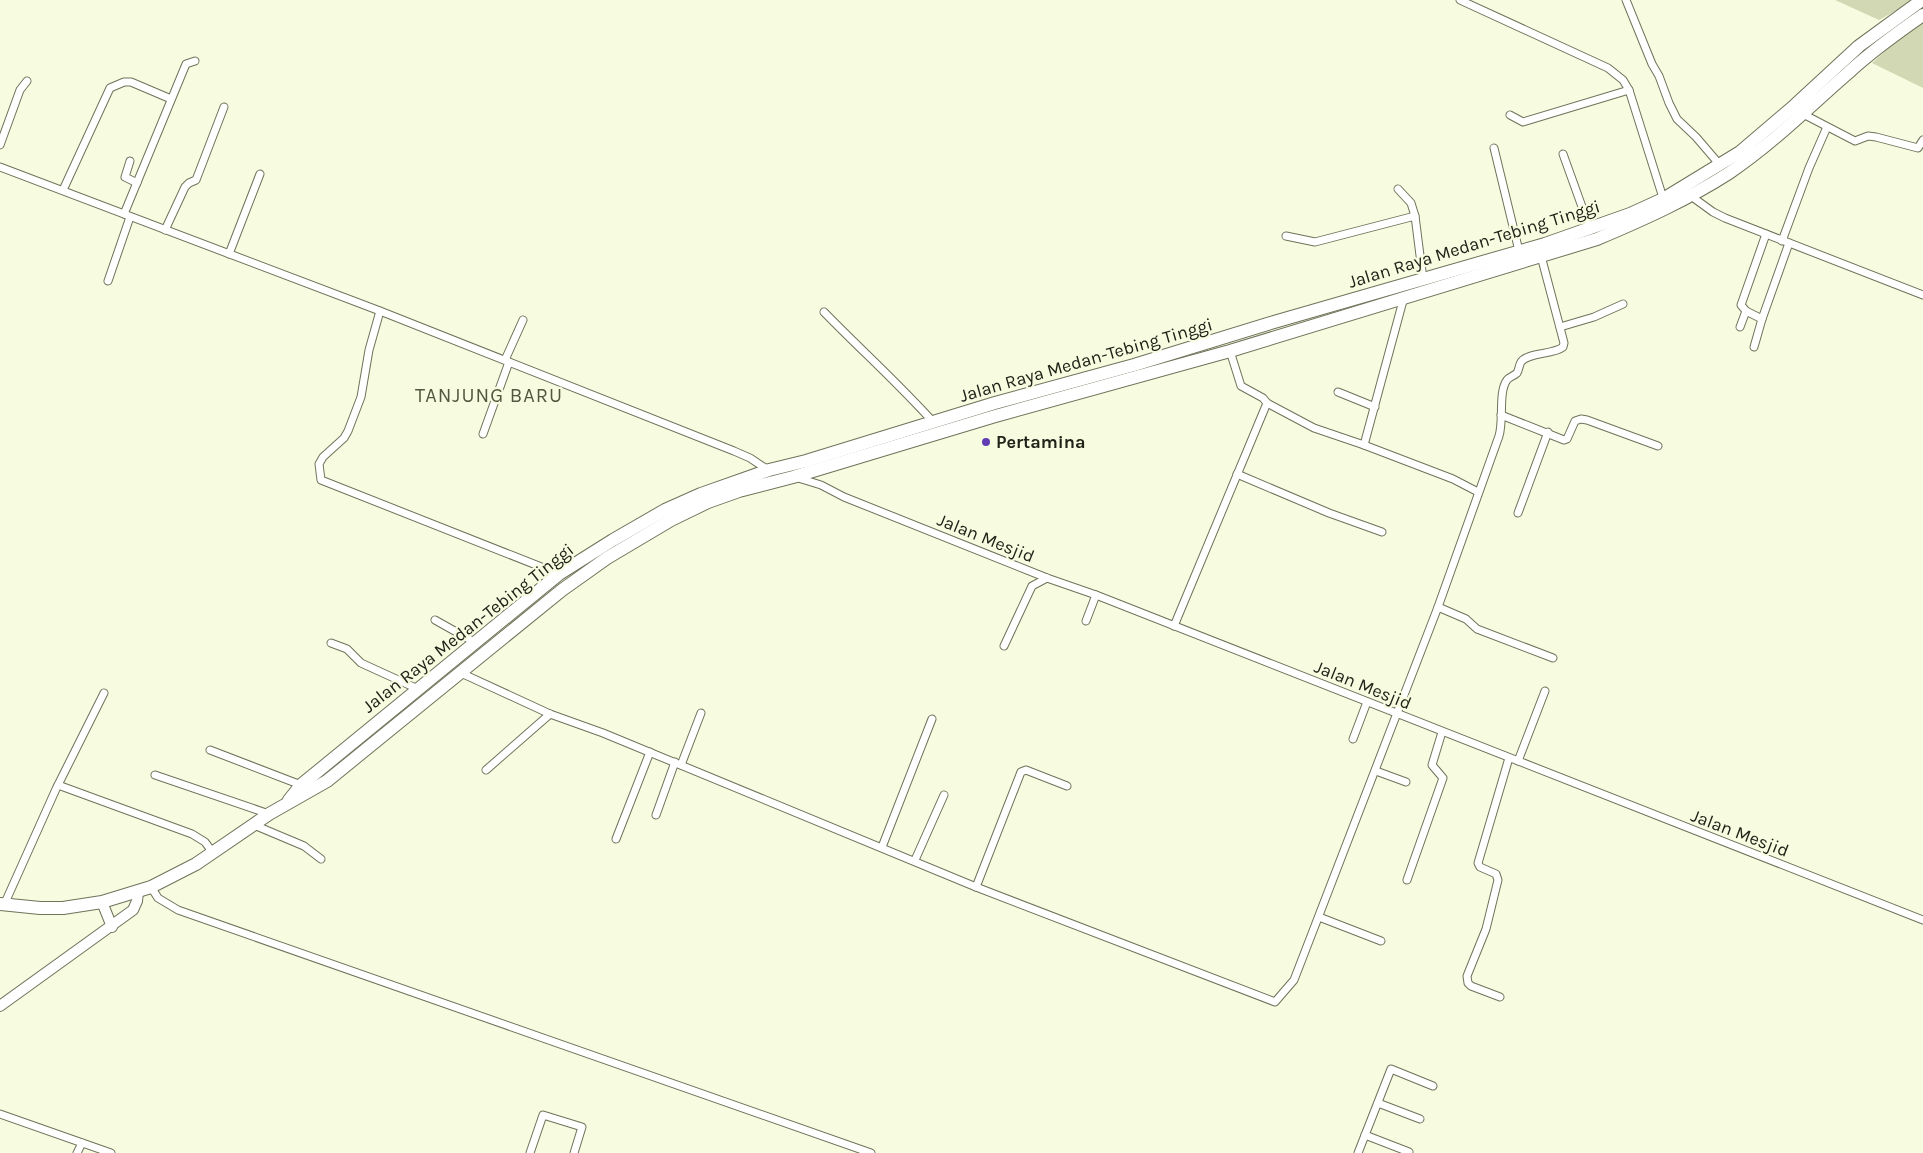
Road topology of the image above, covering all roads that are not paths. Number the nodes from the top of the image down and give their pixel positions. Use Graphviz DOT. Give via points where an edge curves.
graph roads {
  1 [pos="1460,0"];
  2 [pos="1626,0"];
  3 [pos="1922,0"];
  4 [pos="1923,15"];
  5 [pos="195,61"];
  6 [pos="27,81"];
  7 [pos="1629,90"];
  8 [pos="171,99"];
  9 [pos="224,107"];
  10 [pos="1802,114"];
  11 [pos="1510,115"];
  12 [pos="1827,126"];
  13 [pos="1923,140"];
  14 [pos="0,145"];
  15 [pos="1494,148"];
  16 [pos="1563,154"];
  17 [pos="130,161"];
  18 [pos="1720,165"];
  19 [pos="0,167"];
  20 [pos="260,174"];
  21 [pos="137,183"];
  22 [pos="1398,189"];
  23 [pos="63,190"];
  24 [pos="1691,196"];
  25 [pos="1665,204"];
  26 [pos="127,215"];
  27 [pos="1415,216"];
  28 [pos="1590,229"];
  29 [pos="165,230"];
  30 [pos="1766,234"];
  31 [pos="1286,236"];
  32 [pos="1786,242"];
  33 [pos="1519,251"];
  34 [pos="229,254"];
  35 [pos="1541,256"];
  36 [pos="1423,279"];
  37 [pos="108,281"];
  38 [pos="1923,295"];
  39 [pos="1404,296"];
  40 [pos="1623,304"];
  41 [pos="380,311"];
  42 [pos="1746,311"];
  43 [pos="824,312"];
  44 [pos="1762,319"];
  45 [pos="523,320"];
  46 [pos="1269,323"];
  47 [pos="1560,327"];
  48 [pos="1740,327"];
  49 [pos="1274,336"];
  50 [pos="1754,347"];
  51 [pos="1230,351"];
  52 [pos="507,361"];
  53 [pos="1338,392"];
  54 [pos="1268,403"];
  55 [pos="1375,407"];
  56 [pos="1501,416"];
  57 [pos="934,423"];
  58 [pos="1548,432"];
  59 [pos="483,434"];
  60 [pos="1364,445"];
  61 [pos="1658,446"];
  62 [pos="769,470"];
  63 [pos="1237,474"];
  64 [pos="793,477"];
  65 [pos="1478,492"];
  66 [pos="1518,513"];
  67 [pos="1382,532"];
  68 [pos="559,574"];
  69 [pos="1047,578"];
  70 [pos="1096,595"];
  71 [pos="1438,607"];
  72 [pos="435,620"];
  73 [pos="1086,621"];
  74 [pos="1174,626"];
  75 [pos="330,643"];
  76 [pos="476,643"];
  77 [pos="1004,646"];
  78 [pos="1553,658"];
  79 [pos="461,673"];
  80 [pos="418,689"];
  81 [pos="1545,691"];
  82 [pos="104,693"];
  83 [pos="1367,702"];
  84 [pos="701,713"];
  85 [pos="550,714"];
  86 [pos="1397,714"];
  87 [pos="932,719"];
  88 [pos="1442,732"];
  89 [pos="1353,739"];
  90 [pos="210,750"];
  91 [pos="650,752"];
  92 [pos="1510,758"];
  93 [pos="1518,761"];
  94 [pos="678,764"];
  95 [pos="486,770"];
  96 [pos="1376,771"];
  97 [pos="155,775"];
  98 [pos="1406,782"];
  99 [pos="58,785"];
  100 [pos="301,785"];
  101 [pos="1067,786"];
  102 [pos="944,795"];
  103 [pos="286,804"];
  104 [pos="269,814"];
  105 [pos="656,815"];
  106 [pos="254,825"];
  107 [pos="616,839"];
  108 [pos="882,847"];
  109 [pos="212,853"];
  110 [pos="321,860"];
  111 [pos="915,860"];
  112 [pos="1406,880"];
  113 [pos="151,887"];
  114 [pos="976,887"];
  115 [pos="138,892"];
  116 [pos="102,902"];
  117 [pos="2,904"];
  118 [pos="1319,917"];
  119 [pos="1923,920"];
  120 [pos="112,926"];
  121 [pos="1381,941"];
  122 [pos="1500,997"];
  123 [pos="0,1006"];
  124 [pos="1433,1086"];
  125 [pos="1378,1103"];
  126 [pos="0,1114"];
  127 [pos="1420,1119"];
  128 [pos="1365,1135"];
  129 [pos="82,1143"];
  130 [pos="1409,1152"];
  131 [pos="77,1153"];
  132 [pos="111,1153"];
  133 [pos="530,1153"];
  134 [pos="574,1153"];
  135 [pos="871,1153"];
  136 [pos="1358,1153"];
  1 -- 7 [label="street" via="1608,68 1623,80"];
  2 -- 18 [label="street" via="1677,119"];
  3 -- 18 [label="highway, Jalan Raya Medan-Tebing Tinggi" via="1859,46 1772,126"];
  4 -- 10 [label="highway, Jalan Raya Medan-Tebing Tinggi" via="1874,50"];
  5 -- 8 [label="street" via="186,64"];
  6 -- 14 [label="street" via="20,90"];
  7 -- 11 [label="street" via="1523,122"];
  7 -- 25 [label="street"];
  8 -- 21 [label="street"];
  8 -- 23 [label="street" via="131,82 110,88"];
  9 -- 29 [label="street" via="196,180 185,187"];
  10 -- 12 [label="street"];
  10 -- 24 [label="highway, Jalan Raya Medan-Tebing Tinggi" via="1730,172"];
  12 -- 13 [label="street" via="1855,140 1876,137 1918,148"];
  12 -- 32 [label="street" via="1808,168"];
  15 -- 33 [label="street"];
  16 -- 28 [label="street"];
  17 -- 21 [label="street" via="126,177"];
  18 -- 25 [label="highway, Jalan Raya Medan-Tebing Tinggi"];
  19 -- 23 [label="street"];
  20 -- 34 [label="street"];
  21 -- 26 [label="street"];
  22 -- 27 [label="street" via="1411,203"];
  23 -- 26 [label="street"];
  24 -- 25 [label="highway, Jalan Raya Medan-Tebing Tinggi"];
  24 -- 30 [label="street" via="1713,212"];
  25 -- 28 [label="highway, Jalan Raya Medan-Tebing Tinggi"];
  25 -- 35 [label="highway, Jalan Raya Medan-Tebing Tinggi" via="1596,239"];
  26 -- 29 [label="street"];
  26 -- 37 [label="street"];
  27 -- 31 [label="street" via="1315,242"];
  27 -- 36 [label="street"];
  28 -- 33 [label="highway, Jalan Raya Medan-Tebing Tinggi"];
  29 -- 34 [label="street"];
  30 -- 32 [label="street"];
  30 -- 42 [label="street" via="1741,305"];
  32 -- 38 [label="street"];
  32 -- 44 [label="street"];
  33 -- 36 [label="highway, Jalan Raya Medan-Tebing Tinggi"];
  34 -- 41 [label="street"];
  35 -- 39 [label="highway, Jalan Raya Medan-Tebing Tinggi"];
  35 -- 47 [label="street"];
  36 -- 46 [label="highway, Jalan Raya Medan-Tebing Tinggi"];
  39 -- 49 [label="highway, Jalan Raya Medan-Tebing Tinggi"];
  39 -- 55 [label="street"];
  40 -- 47 [label="street" via="1594,318"];
  41 -- 52 [label="street"];
  41 -- 68 [label="street" via="361,397 344,438 319,464 321,480"];
  42 -- 44 [label="street"];
  42 -- 48 [label="street"];
  43 -- 57 [label="street"];
  44 -- 50 [label="street"];
  45 -- 52 [label="street"];
  46 -- 49 [label="highway"];
  46 -- 57 [label="highway, Jalan Raya Medan-Tebing Tinggi"];
  47 -- 56 [label="street" via="1563,347 1526,358 1520,363 1517,373 1507,380"];
  49 -- 51 [label="highway, Jalan Raya Medan-Tebing Tinggi"];
  51 -- 54 [label="street" via="1241,386"];
  51 -- 64 [label="highway, Jalan Raya Medan-Tebing Tinggi" via="992,417"];
  52 -- 59 [label="street"];
  52 -- 62 [label="street" via="734,451"];
  53 -- 55 [label="street"];
  54 -- 60 [label="street" via="1314,428"];
  54 -- 63 [label="street"];
  55 -- 60 [label="street"];
  56 -- 58 [label="street"];
  56 -- 65 [label="street" via="1501,431"];
  57 -- 62 [label="highway, Jalan Raya Medan-Tebing Tinggi"];
  58 -- 61 [label="street" via="1565,440 1576,421 1581,419"];
  58 -- 66 [label="street"];
  60 -- 65 [label="street"];
  62 -- 68 [label="highway, Jalan Raya Medan-Tebing Tinggi" via="664,510"];
  63 -- 67 [label="street"];
  63 -- 74 [label="street"];
  64 -- 69 [label="street, Jalan Mesjid" via="821,485"];
  64 -- 79 [label="highway, Jalan Raya Medan-Tebing Tinggi" via="739,491 671,520 607,558"];
  65 -- 71 [label="street"];
  68 -- 76 [label="highway, Jalan Raya Medan-Tebing Tinggi"];
  69 -- 70 [label="street, Jalan Mesjid"];
  69 -- 77 [label="street" via="1032,586"];
  70 -- 73 [label="street"];
  70 -- 74 [label="street, Jalan Mesjid"];
  71 -- 78 [label="street" via="1466,619 1477,629"];
  71 -- 86 [label="street"];
  72 -- 76 [label="street"];
  74 -- 83 [label="street, Jalan Mesjid"];
  75 -- 80 [label="street" via="347,649 361,663"];
  76 -- 80 [label="highway, Jalan Raya Medan-Tebing Tinggi"];
  79 -- 85 [label="street"];
  79 -- 103 [label="highway, Jalan Raya Medan-Tebing Tinggi" via="328,781"];
  80 -- 100 [label="highway, Jalan Raya Medan-Tebing Tinggi"];
  81 -- 93 [label="street"];
  82 -- 99 [label="street"];
  83 -- 86 [label="street, Jalan Mesjid"];
  83 -- 89 [label="street"];
  84 -- 94 [label="street"];
  85 -- 91 [label="street"];
  85 -- 95 [label="street"];
  86 -- 88 [label="street, Jalan Mesjid"];
  86 -- 96 [label="street"];
  87 -- 108 [label="street"];
  88 -- 92 [label="street, Jalan Mesjid"];
  88 -- 112 [label="street" via="1432,765 1442,778"];
  90 -- 100 [label="street"];
  91 -- 94 [label="street"];
  91 -- 107 [label="street"];
  92 -- 93 [label="street, Jalan Mesjid"];
  92 -- 122 [label="street" via="1478,863 1496,874 1498,880 1486,929 1467,976 1472,986"];
  93 -- 119 [label="street, Jalan Mesjid"];
  94 -- 105 [label="street"];
  94 -- 108 [label="street"];
  96 -- 98 [label="street"];
  96 -- 118 [label="street"];
  97 -- 104 [label="street"];
  99 -- 109 [label="street" via="200,838"];
  99 -- 117 [label="street"];
  100 -- 103 [label="highway, Jalan Raya Medan-Tebing Tinggi"];
  101 -- 114 [label="street" via="1026,770 1021,772"];
  102 -- 111 [label="street"];
  103 -- 104 [label="highway, Jalan Raya Medan-Tebing Tinggi"];
  104 -- 106 [label="highway, Jalan Raya Medan-Tebing Tinggi"];
  106 -- 109 [label="highway, Jalan Raya Medan-Tebing Tinggi"];
  106 -- 110 [label="street" via="304,846"];
  108 -- 111 [label="street"];
  109 -- 113 [label="highway, Jalan Raya Medan-Tebing Tinggi"];
  111 -- 114 [label="street"];
  113 -- 115 [label="highway, Jalan Raya Medan-Tebing Tinggi"];
  113 -- 135 [label="street" via="158,898 178,910"];
  114 -- 118 [label="street" via="1275,1002 1294,980"];
  115 -- 116 [label="highway, Jalan Raya Medan-Tebing Tinggi"];
  115 -- 120 [label="street" via="133,910"];
  116 -- 117 [label="highway, Jalan Raya Medan-Tebing Tinggi" via="63,908"];
  116 -- 120 [label="street"];
  118 -- 121 [label="street"];
  120 -- 123 [label="street"];
  124 -- 125 [label="street" via="1391,1069"];
  125 -- 127 [label="street"];
  125 -- 128 [label="street"];
  126 -- 129 [label="street"];
  128 -- 130 [label="street"];
  128 -- 136 [label="street"];
  129 -- 131 [label="street"];
  129 -- 132 [label="street"];
  133 -- 134 [label="street" via="543,1115 582,1127"];
}
